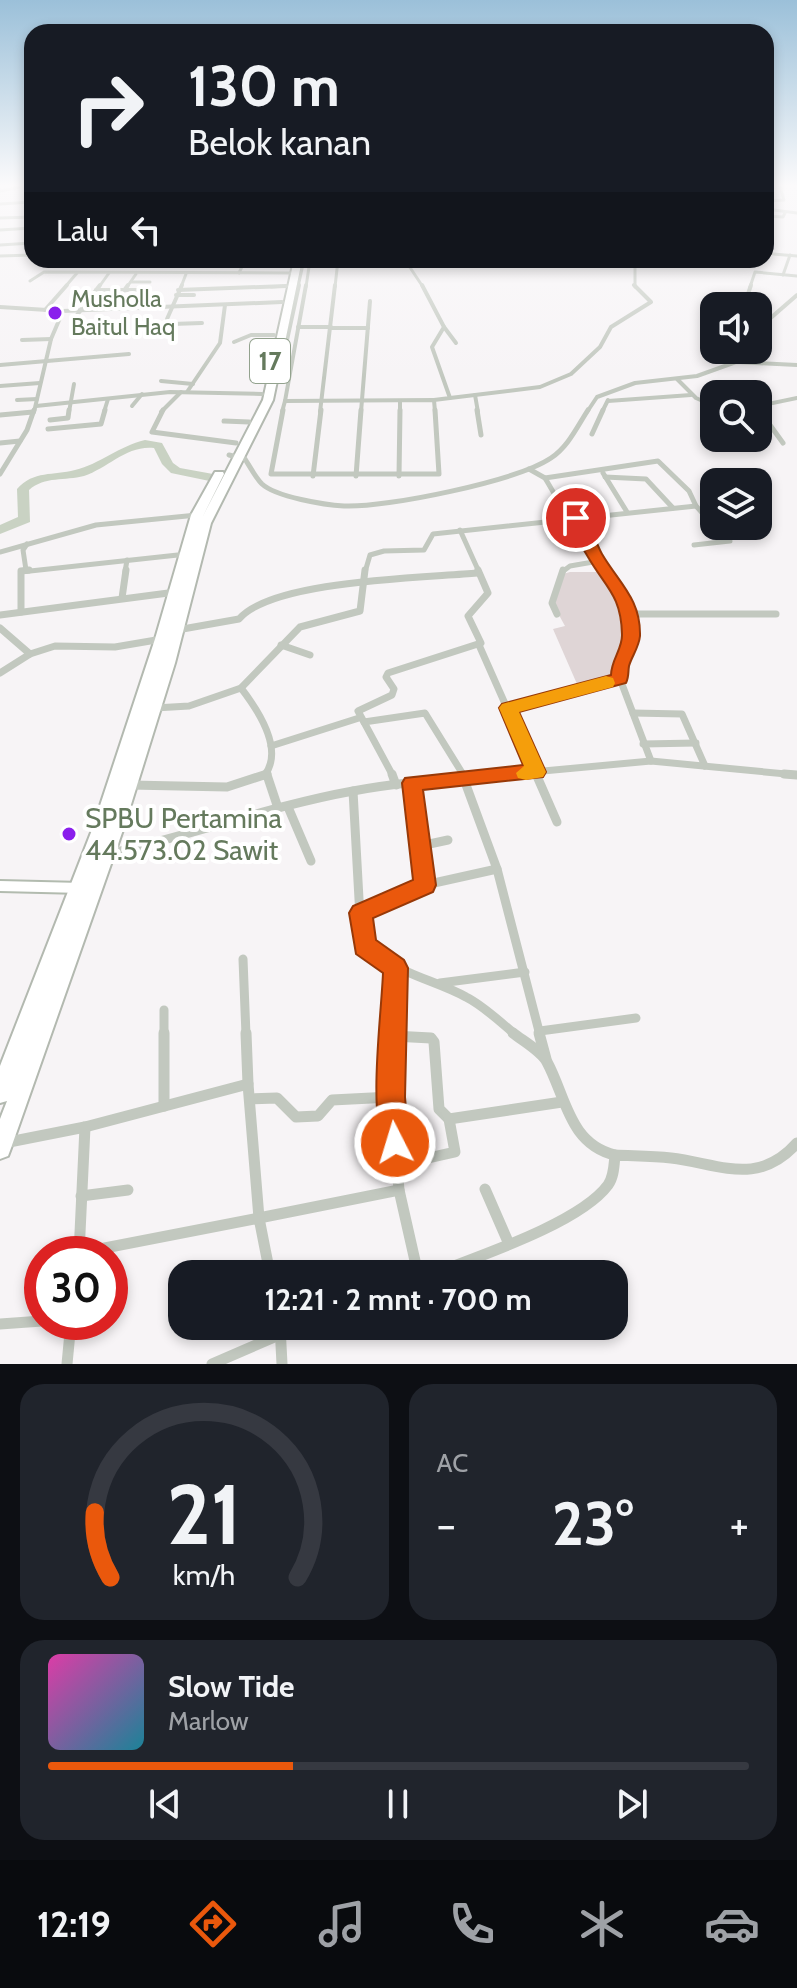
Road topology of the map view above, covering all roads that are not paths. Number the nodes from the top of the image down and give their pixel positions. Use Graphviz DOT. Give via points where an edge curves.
graph roads {
  1 [pos="24,251"];
  2 [pos="774,254"];
  3 [pos="19,255"];
  4 [pos="24,255"];
  5 [pos="790,255"];
  6 [pos="0,256"];
  7 [pos="797,256"];
  8 [pos="786,263"];
  9 [pos="797,264"];
  10 [pos="114,268"];
  11 [pos="202,268"];
  12 [pos="241,268"];
  13 [pos="297,268"];
  14 [pos="301,268"];
  15 [pos="303,268"];
  16 [pos="337,268"];
  17 [pos="412,268"];
  18 [pos="634,268"];
  19 [pos="77,273"];
  20 [pos="109,273"];
  21 [pos="239,273"];
  22 [pos="292,273"];
  23 [pos="136,274"];
  24 [pos="186,274"];
  25 [pos="200,274"];
  26 [pos="783,275"];
  27 [pos="797,276"];
  28 [pos="30,281"];
  29 [pos="131,282"];
  30 [pos="150,282"];
  31 [pos="286,286"];
  32 [pos="96,290"];
  33 [pos="124,290"];
  34 [pos="144,290"];
  35 [pos="749,292"];
  36 [pos="177,293"];
  37 [pos="194,295"];
  38 [pos="797,295"];
  39 [pos="118,299"];
  40 [pos="140,299"];
  41 [pos="370,301"];
  42 [pos="282,302"];
  43 [pos="225,305"];
  44 [pos="192,306"];
  45 [pos="0,307"];
  46 [pos="170,307"];
  47 [pos="111,309"];
  48 [pos="45,310"];
  49 [pos="81,310"];
  50 [pos="63,311"];
  51 [pos="772,317"];
  52 [pos="74,319"];
  53 [pos="167,319"];
  54 [pos="190,323"];
  55 [pos="202,323"];
  56 [pos="172,324"];
  57 [pos="299,327"];
  58 [pos="444,327"];
  59 [pos="331,328"];
  60 [pos="368,328"];
  61 [pos="281,329"];
  62 [pos="437,336"];
  63 [pos="451,336"];
  64 [pos="51,339"];
  65 [pos="22,340"];
  66 [pos="234,342"];
  67 [pos="456,343"];
  68 [pos="129,354"];
  69 [pos="44,362"];
  70 [pos="730,364"];
  71 [pos="772,364"];
  72 [pos="0,365"];
  73 [pos="797,365"];
  74 [pos="677,379"];
  75 [pos="161,381"];
  76 [pos="40,383"];
  77 [pos="74,384"];
  78 [pos="193,384"];
  79 [pos="2,386"];
  80 [pos="607,391"];
  81 [pos="184,392"];
  82 [pos="0,393"];
  83 [pos="142,394"];
  84 [pos="262,394"];
  85 [pos="475,395"];
  86 [pos="691,395"];
  87 [pos="450,398"];
  88 [pos="797,398"];
  89 [pos="37,399"];
  90 [pos="108,399"];
  91 [pos="700,399"];
  92 [pos="17,400"];
  93 [pos="434,400"];
  94 [pos="284,401"];
  95 [pos="323,401"];
  96 [pos="361,401"];
  97 [pos="400,401"];
  98 [pos="608,401"];
  99 [pos="71,403"];
  100 [pos="772,403"];
  101 [pos="132,406"];
  102 [pos="34,409"];
  103 [pos="0,415"];
  104 [pos="50,420"];
  105 [pos="224,421"];
  106 [pos="249,422"];
  107 [pos="772,428"];
  108 [pos="48,429"];
  109 [pos="592,434"];
  110 [pos="481,435"];
  111 [pos="20,441"];
  112 [pos="0,443"];
  113 [pos="783,443"];
  114 [pos="235,452"];
  115 [pos="1,470"];
  116 [pos="530,470"];
  117 [pos="601,470"];
  118 [pos="313,476"];
  119 [pos="356,476"];
  120 [pos="399,476"];
  121 [pos="543,477"];
  122 [pos="605,477"];
  123 [pos="696,506"];
  124 [pos="673,508"];
  125 [pos="700,510"];
  126 [pos="627,512"];
  127 [pos="197,515"];
  128 [pos="576,518"];
  129 [pos="559,520"];
  130 [pos="460,530"];
  131 [pos="729,540"];
  132 [pos="33,542"];
  133 [pos="694,545"];
  134 [pos="0,552"];
  135 [pos="187,554"];
  136 [pos="127,560"];
  137 [pos="599,561"];
  138 [pos="26,570"];
  139 [pos="477,573"];
  140 [pos="365,585"];
  141 [pos="181,592"];
  142 [pos="122,598"];
  143 [pos="21,612"];
  144 [pos="557,614"];
  145 [pos="629,614"];
  146 [pos="776,614"];
  147 [pos="0,615"];
  148 [pos="0,628"];
  149 [pos="177,630"];
  150 [pos="162,639"];
  151 [pos="281,645"];
  152 [pos="479,645"];
  153 [pos="30,654"];
  154 [pos="310,655"];
  155 [pos="0,673"];
  156 [pos="620,679"];
  157 [pos="241,688"];
  158 [pos="508,708"];
  159 [pos="152,709"];
  160 [pos="633,713"];
  161 [pos="362,720"];
  162 [pos="696,743"];
  163 [pos="643,744"];
  164 [pos="271,746"];
  165 [pos="651,761"];
  166 [pos="705,766"];
  167 [pos="536,772"];
  168 [pos="267,775"];
  169 [pos="797,775"];
  170 [pos="465,778"];
  171 [pos="412,783"];
  172 [pos="130,785"];
  173 [pos="396,785"];
  174 [pos="353,791"];
  175 [pos="283,808"];
  176 [pos="557,822"];
  177 [pos="448,840"];
  178 [pos="420,846"];
  179 [pos="106,854"];
  180 [pos="311,861"];
  181 [pos="497,869"];
  182 [pos="425,885"];
  183 [pos="0,886"];
  184 [pos="85,888"];
  185 [pos="361,913"];
  186 [pos="243,959"];
  187 [pos="525,972"];
  188 [pos="395,973"];
  189 [pos="437,983"];
  190 [pos="164,1010"];
  191 [pos="636,1018"];
  192 [pos="540,1031"];
  193 [pos="393,1036"];
  194 [pos="546,1059"];
  195 [pos="248,1084"];
  196 [pos="0,1093"];
  197 [pos="391,1097"];
  198 [pos="250,1099"];
  199 [pos="562,1102"];
  200 [pos="164,1106"];
  201 [pos="449,1119"];
  202 [pos="85,1127"];
  203 [pos="1,1146"];
  204 [pos="796,1147"];
  205 [pos="615,1155"];
  206 [pos="397,1165"];
  207 [pos="485,1189"];
  208 [pos="128,1190"];
  209 [pos="399,1190"];
  210 [pos="81,1196"];
  211 [pos="259,1218"];
  212 [pos="80,1236"];
  213 [pos="128,1244"];
  214 [pos="509,1244"];
  215 [pos="267,1260"];
  216 [pos="415,1260"];
  217 [pos="468,1260"];
  218 [pos="24,1322"];
  219 [pos="0,1324"];
  220 [pos="69,1340"];
  221 [pos="261,1340"];
  222 [pos="281,1340"];
  223 [pos="67,1364"];
  224 [pos="212,1364"];
  225 [pos="282,1364"];
  1 -- 3 [label="street"];
  2 -- 5 [label="street"];
  3 -- 4 [label="street"];
  3 -- 6 [label="street"];
  5 -- 7 [label="street"];
  5 -- 8 [label="street"];
  8 -- 9 [label="street"];
  8 -- 26 [label="street"];
  10 -- 20 [label="street"];
  11 -- 25 [label="street"];
  12 -- 21 [label="street"];
  13 -- 22 [label="highway, 17"];
  14 -- 61 [label="street"];
  15 -- 57 [label="street"];
  16 -- 59 [label="street"];
  17 -- 58 [label="street"];
  18 -- 85 [label="street" via="636,293 651,302 611,327 578,369 540,387"];
  19 -- 20 [label="street"];
  19 -- 28 [label="street" via="42,272"];
  19 -- 48 [label="street"];
  20 -- 23 [label="street"];
  20 -- 32 [label="street"];
  21 -- 22 [label="street"];
  21 -- 25 [label="street"];
  22 -- 31 [label="highway, 17"];
  22 -- 61 [label="highway, 17"];
  23 -- 24 [label="street"];
  23 -- 29 [label="street"];
  24 -- 25 [label="street"];
  24 -- 36 [label="street"];
  26 -- 27 [label="street"];
  26 -- 35 [label="street" via="755,272"];
  29 -- 30 [label="street"];
  29 -- 33 [label="street"];
  31 -- 36 [label="street"];
  31 -- 42 [label="highway, 17"];
  32 -- 33 [label="street"];
  32 -- 49 [label="street"];
  33 -- 34 [label="street"];
  33 -- 39 [label="street"];
  36 -- 37 [label="street"];
  36 -- 46 [label="street"];
  38 -- 51 [label="street"];
  39 -- 40 [label="street"];
  39 -- 47 [label="street"];
  41 -- 60 [label="street"];
  42 -- 43 [label="street"];
  42 -- 61 [label="highway, 17"];
  43 -- 44 [label="street"];
  43 -- 78 [label="street" via="225,334"];
  44 -- 46 [label="street"];
  44 -- 54 [label="street"];
  45 -- 48 [label="street"];
  46 -- 47 [label="street"];
  46 -- 53 [label="street"];
  47 -- 49 [label="street"];
  48 -- 50 [label="street"];
  49 -- 50 [label="street"];
  49 -- 52 [label="street"];
  50 -- 64 [label="street"];
  54 -- 55 [label="street"];
  54 -- 56 [label="street"];
  57 -- 59 [label="street"];
  57 -- 61 [label="street"];
  57 -- 94 [label="street"];
  58 -- 62 [label="street"];
  58 -- 63 [label="street"];
  59 -- 60 [label="street"];
  59 -- 95 [label="street"];
  60 -- 96 [label="street"];
  61 -- 66 [label="street"];
  61 -- 84 [label="highway, 17"];
  61 -- 114 [label="highway, 17" via="271,387"];
  62 -- 63 [label="street"];
  62 -- 87 [label="street" via="432,347"];
  63 -- 67 [label="street"];
  64 -- 65 [label="street"];
  64 -- 69 [label="street"];
  68 -- 69 [label="street"];
  69 -- 72 [label="street"];
  69 -- 76 [label="street"];
  70 -- 74 [label="street"];
  71 -- 73 [label="street"];
  74 -- 80 [label="street"];
  74 -- 86 [label="street"];
  75 -- 78 [label="street"];
  76 -- 79 [label="street"];
  76 -- 89 [label="street"];
  77 -- 99 [label="street"];
  78 -- 81 [label="street"];
  79 -- 82 [label="street"];
  80 -- 98 [label="street"];
  80 -- 116 [label="street" via="561,451"];
  81 -- 83 [label="street"];
  81 -- 84 [label="street"];
  81 -- 114 [label="street" via="158,415 152,432"];
  83 -- 90 [label="street"];
  83 -- 101 [label="street"];
  84 -- 106 [label="highway, 17"];
  85 -- 87 [label="street"];
  85 -- 110 [label="street"];
  86 -- 91 [label="street"];
  86 -- 98 [label="street"];
  87 -- 93 [label="street"];
  88 -- 100 [label="street"];
  89 -- 92 [label="street"];
  89 -- 102 [label="street"];
  90 -- 99 [label="street"];
  90 -- 108 [label="street" via="101,424"];
  93 -- 97 [label="street"];
  93 -- 120 [label="street" via="439,474"];
  94 -- 95 [label="street"];
  94 -- 118 [label="street" via="271,474"];
  95 -- 96 [label="street"];
  95 -- 118 [label="street"];
  96 -- 97 [label="street"];
  96 -- 119 [label="street"];
  97 -- 120 [label="street"];
  98 -- 109 [label="street"];
  99 -- 102 [label="street"];
  99 -- 104 [label="street" via="68,418"];
  102 -- 103 [label="street"];
  102 -- 111 [label="street"];
  105 -- 106 [label="street"];
  106 -- 114 [label="highway, 17"];
  107 -- 113 [label="street"];
  111 -- 112 [label="street"];
  111 -- 115 [label="street"];
  114 -- 116 [label="street" via="274,492 351,507 492,482"];
  114 -- 127 [label="highway, 17"];
  114 -- 141 [label="highway, 17"];
  116 -- 121 [label="street"];
  117 -- 121 [label="street"];
  117 -- 122 [label="street"];
  117 -- 123 [label="street" via="658,461 689,491"];
  118 -- 119 [label="street"];
  119 -- 120 [label="street"];
  121 -- 129 [label="street" via="555,495"];
  122 -- 124 [label="street" via="627,474 647,480"];
  122 -- 126 [label="street"];
  123 -- 124 [label="street"];
  123 -- 125 [label="street"];
  124 -- 126 [label="street"];
  126 -- 128 [label="street"];
  127 -- 132 [label="street" via="96,525"];
  127 -- 135 [label="highway, 17"];
  128 -- 129 [label="street"];
  128 -- 137 [label="street"];
  129 -- 130 [label="street"];
  130 -- 139 [label="street"];
  130 -- 140 [label="street" via="433,534 424,550 370,555"];
  131 -- 133 [label="street"];
  132 -- 134 [label="street"];
  132 -- 138 [label="street" via="23,550"];
  135 -- 136 [label="street"];
  135 -- 141 [label="highway, 17"];
  136 -- 138 [label="street"];
  136 -- 142 [label="street"];
  137 -- 144 [label="street" via="562,571 552,603"];
  137 -- 145 [label="street" via="626,598"];
  138 -- 143 [label="street" via="19,574"];
  139 -- 140 [label="street"];
  139 -- 152 [label="street" via="488,596 468,612 482,641"];
  140 -- 149 [label="street" via="299,590 249,607 239,619"];
  140 -- 151 [label="street" via="360,611 304,625"];
  141 -- 142 [label="street"];
  141 -- 149 [label="highway, 17"];
  141 -- 150 [label="highway, 17"];
  142 -- 143 [label="street"];
  143 -- 147 [label="street"];
  145 -- 146 [label="street"];
  145 -- 156 [label="street" via="631,639"];
  148 -- 153 [label="street"];
  149 -- 159 [label="highway, 17"];
  150 -- 153 [label="street" via="115,647 63,645"];
  150 -- 184 [label="highway, 17"];
  151 -- 154 [label="street"];
  151 -- 157 [label="street"];
  152 -- 158 [label="street"];
  152 -- 161 [label="street" via="388,673 394,692 360,708"];
  153 -- 155 [label="street"];
  156 -- 158 [label="street"];
  156 -- 160 [label="street"];
  157 -- 159 [label="street" via="189,706"];
  157 -- 164 [label="street" via="261,715"];
  158 -- 167 [label="street"];
  159 -- 172 [label="highway, 17"];
  160 -- 162 [label="street" via="682,714"];
  160 -- 163 [label="street"];
  161 -- 164 [label="street"];
  161 -- 170 [label="street" via="425,713"];
  161 -- 173 [label="street"];
  162 -- 163 [label="street"];
  162 -- 166 [label="street"];
  163 -- 165 [label="street"];
  164 -- 168 [label="street"];
  165 -- 166 [label="street"];
  165 -- 167 [label="street"];
  166 -- 169 [label="street"];
  167 -- 170 [label="street"];
  167 -- 176 [label="street"];
  168 -- 172 [label="street" via="227,787"];
  168 -- 175 [label="street"];
  170 -- 171 [label="street"];
  170 -- 181 [label="street"];
  171 -- 173 [label="street"];
  171 -- 178 [label="street"];
  172 -- 179 [label="highway, 17"];
  173 -- 174 [label="street"];
  174 -- 175 [label="street"];
  174 -- 185 [label="street"];
  175 -- 179 [label="street"];
  175 -- 180 [label="street"];
  177 -- 178 [label="street"];
  178 -- 182 [label="street"];
  179 -- 184 [label="highway, 17"];
  181 -- 182 [label="street"];
  181 -- 187 [label="street"];
  182 -- 185 [label="street"];
  183 -- 184 [label="street"];
  184 -- 196 [label="highway, 17"];
  184 -- 203 [label="highway, 17"];
  185 -- 188 [label="street" via="365,946"];
  186 -- 195 [label="street"];
  187 -- 189 [label="street"];
  187 -- 192 [label="street"];
  188 -- 189 [label="street"];
  188 -- 193 [label="street"];
  189 -- 194 [label="street" via="469,998"];
  190 -- 200 [label="street"];
  191 -- 192 [label="street"];
  192 -- 194 [label="street"];
  193 -- 197 [label="street"];
  193 -- 201 [label="street" via="434,1042 439,1109"];
  194 -- 199 [label="street"];
  195 -- 198 [label="street"];
  195 -- 200 [label="street"];
  197 -- 198 [label="street" via="332,1100 318,1116 296,1117 277,1098"];
  197 -- 206 [label="street"];
  198 -- 211 [label="street"];
  199 -- 201 [label="street"];
  199 -- 205 [label="street" via="589,1144"];
  200 -- 202 [label="street"];
  201 -- 206 [label="street" via="455,1152"];
  202 -- 203 [label="street"];
  202 -- 210 [label="street"];
  204 -- 205 [label="street" via="780,1160 742,1172 673,1158"];
  205 -- 214 [label="street" via="611,1180 589,1203"];
  206 -- 209 [label="street"];
  207 -- 214 [label="street"];
  208 -- 210 [label="street"];
  209 -- 211 [label="street"];
  209 -- 216 [label="street"];
  210 -- 212 [label="street"];
  211 -- 213 [label="street"];
  211 -- 215 [label="street"];
  214 -- 217 [label="street"];
  218 -- 219 [label="street"];
  220 -- 223 [label="street"];
  221 -- 224 [label="street"];
  222 -- 225 [label="street"];
}
